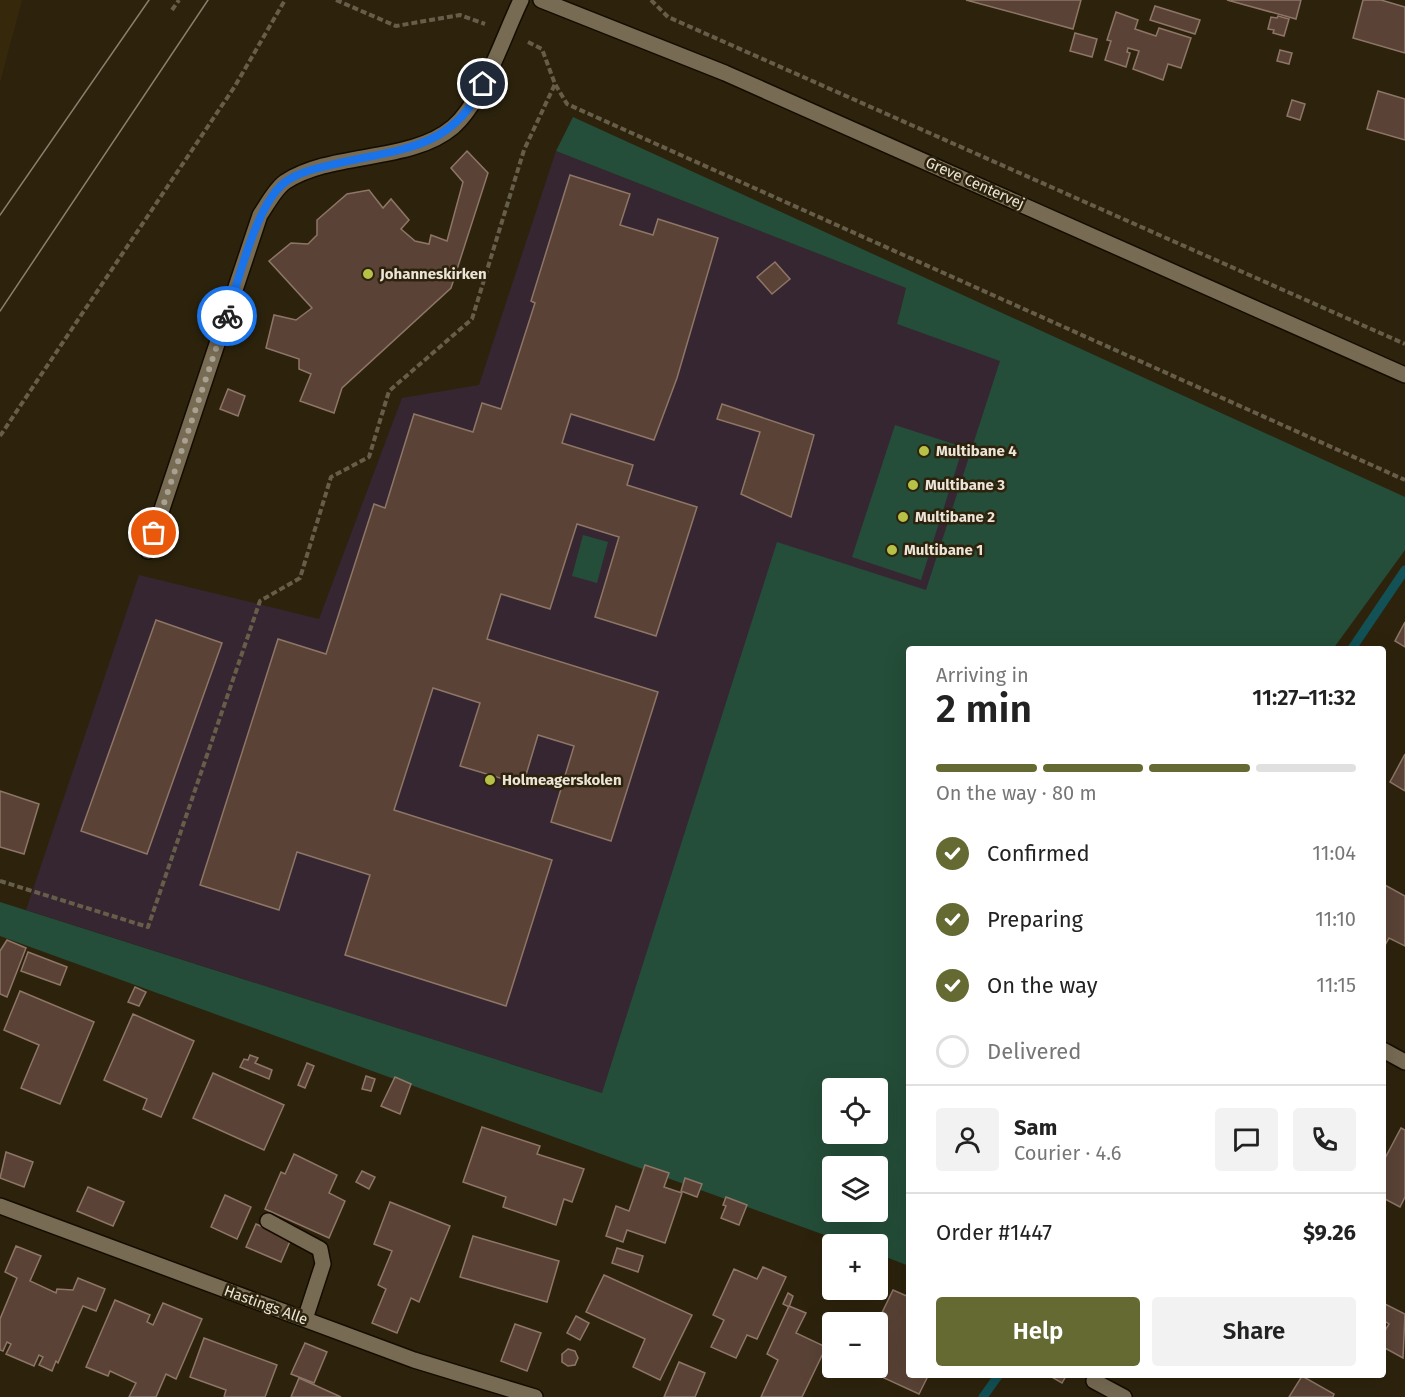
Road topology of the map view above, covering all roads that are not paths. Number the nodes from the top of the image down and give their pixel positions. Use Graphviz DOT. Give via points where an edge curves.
graph roads {
  1 [pos="521,0"];
  2 [pos="541,0"];
  3 [pos="1405,375"];
  4 [pos="148,551"];
  5 [pos="1386,1052"];
  6 [pos="1405,1062"];
  7 [pos="0,1206"];
  8 [pos="268,1221"];
  9 [pos="305,1319"];
  10 [pos="1094,1380"];
  11 [pos="535,1397"];
  12 [pos="1124,1397"];
  1 -- 4 [label="street" via="473,105 452,128 426,143 311,169 283,183 260,215"];
  2 -- 3 [label="street, Greve Centervej" via="725,73"];
  5 -- 6 [label="street"];
  7 -- 9 [label="street, Hastings Alle"];
  8 -- 9 [label="street" via="320,1249 323,1264"];
  9 -- 11 [label="street, Hastings Alle" via="414,1360"];
  10 -- 12 [label="street"];
}
